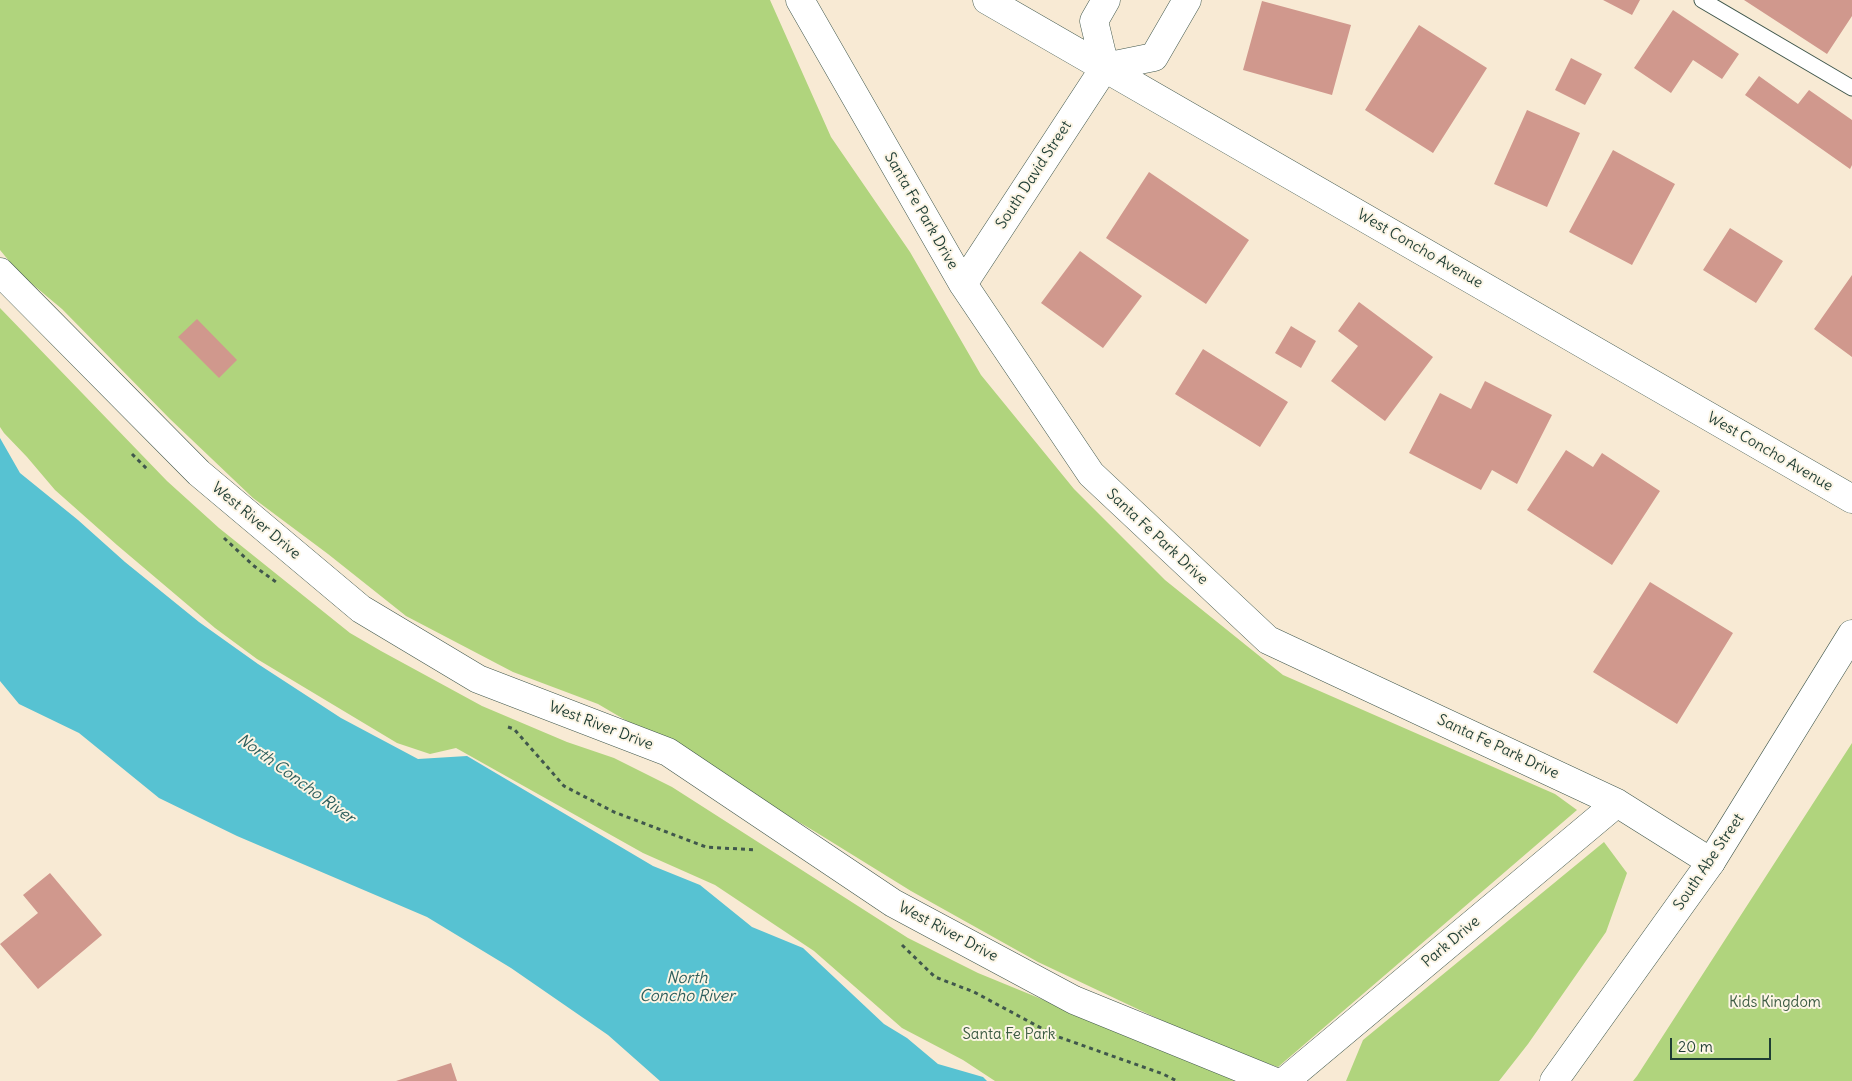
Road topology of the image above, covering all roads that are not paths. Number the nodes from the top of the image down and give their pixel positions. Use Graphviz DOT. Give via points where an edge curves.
graph roads {
  1 [pos="800,0"];
  2 [pos="987,0"];
  3 [pos="1106,0"];
  4 [pos="1187,0"];
  5 [pos="1702,0"];
  6 [pos="1104,67"];
  7 [pos="1852,88"];
  8 [pos="0,272"];
  9 [pos="963,284"];
  10 [pos="1852,499"];
  11 [pos="1852,634"];
  12 [pos="1617,803"];
  13 [pos="1712,862"];
  14 [pos="1273,1081"];
  15 [pos="1285,1081"];
  16 [pos="1554,1081"];
  1 -- 9 [label="street, Santa Fe Park Drive"];
  2 -- 6 [label="street, West Concho Avenue"];
  3 -- 6 [label="street" via="1094,20"];
  4 -- 6 [label="street" via="1154,57"];
  5 -- 7 [label="lane"];
  6 -- 9 [label="street, South David Street"];
  6 -- 10 [label="street, West Concho Avenue"];
  8 -- 14 [label="street, West River Drive" via="198,473 361,610 478,679 668,752 893,903 1074,1000"];
  9 -- 12 [label="street, Santa Fe Park Drive" via="1091,474 1268,640"];
  11 -- 13 [label="street, South Abe Street"];
  12 -- 13 [label="street, Santa Fe Park Drive"];
  12 -- 15 [label="street, Park Drive"];
  13 -- 16 [label="street, South Abe Street"];
}
